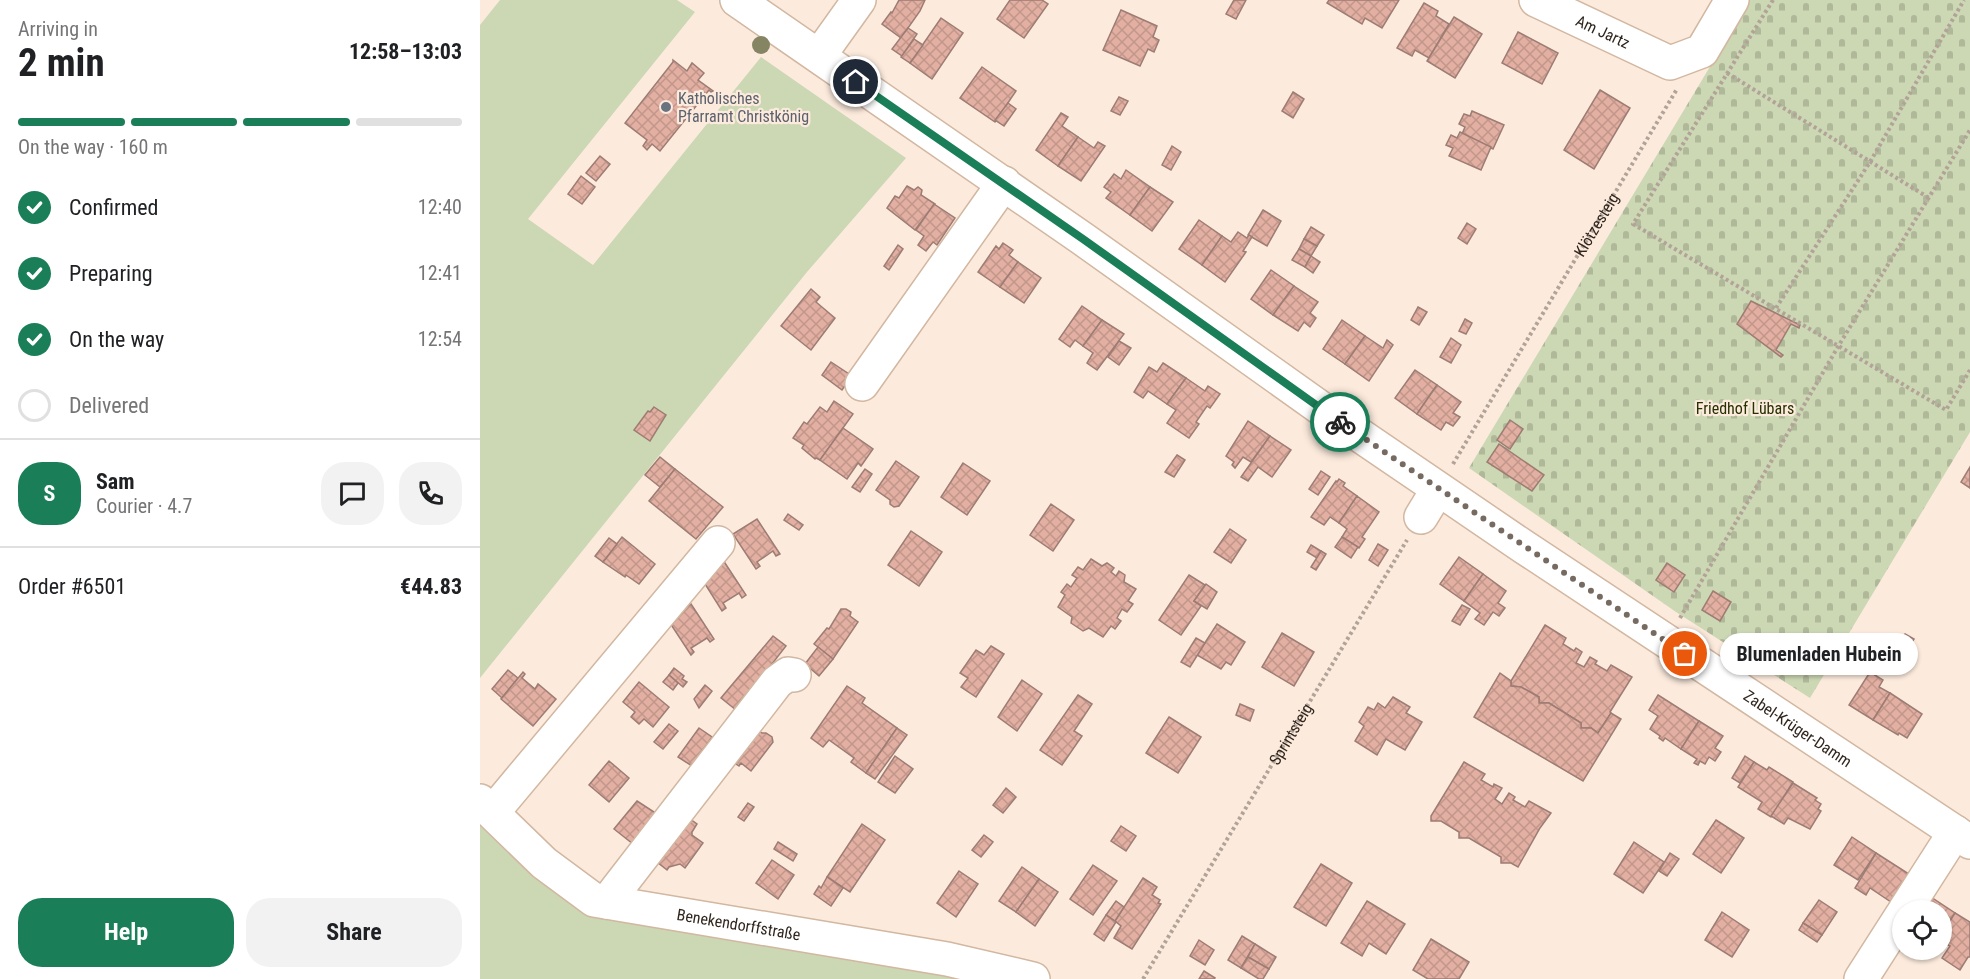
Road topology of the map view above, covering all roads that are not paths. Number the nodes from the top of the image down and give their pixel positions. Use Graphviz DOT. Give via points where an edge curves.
graph roads {
  1 [pos="737,0"];
  2 [pos="860,0"];
  3 [pos="1536,0"];
  4 [pos="1732,0"];
  5 [pos="819,56"];
  6 [pos="1004,183"];
  7 [pos="862,384"];
  8 [pos="1445,476"];
  9 [pos="1421,517"];
  10 [pos="718,543"];
  11 [pos="794,675"];
  12 [pos="486,806"];
  13 [pos="1963,837"];
  14 [pos="1913,900"];
  15 [pos="607,902"];
  16 [pos="1892,931"];
  17 [pos="1033,979"];
  18 [pos="1861,979"];
  1 -- 5 [label="street, Zabel-Krüger-Damm"];
  2 -- 5 [label="street"];
  3 -- 4 [label="street, Am Jartz" via="1670,63 1702,51"];
  5 -- 6 [label="street, Zabel-Krüger-Damm"];
  6 -- 7 [label="street"];
  6 -- 8 [label="street, Zabel-Krüger-Damm" via="1336,419"];
  8 -- 9 [label="street"];
  8 -- 13 [label="street, Zabel-Krüger-Damm" via="1665,641"];
  10 -- 12 [label="street"];
  11 -- 15 [label="street" via="788,674 777,682"];
  12 -- 15 [label="street, Benekendorffstraße" via="570,884 594,900"];
  13 -- 14 [label="street"];
  15 -- 17 [label="street, Benekendorffstraße" via="947,959"];
  16 -- 18 [label="street"];
}
